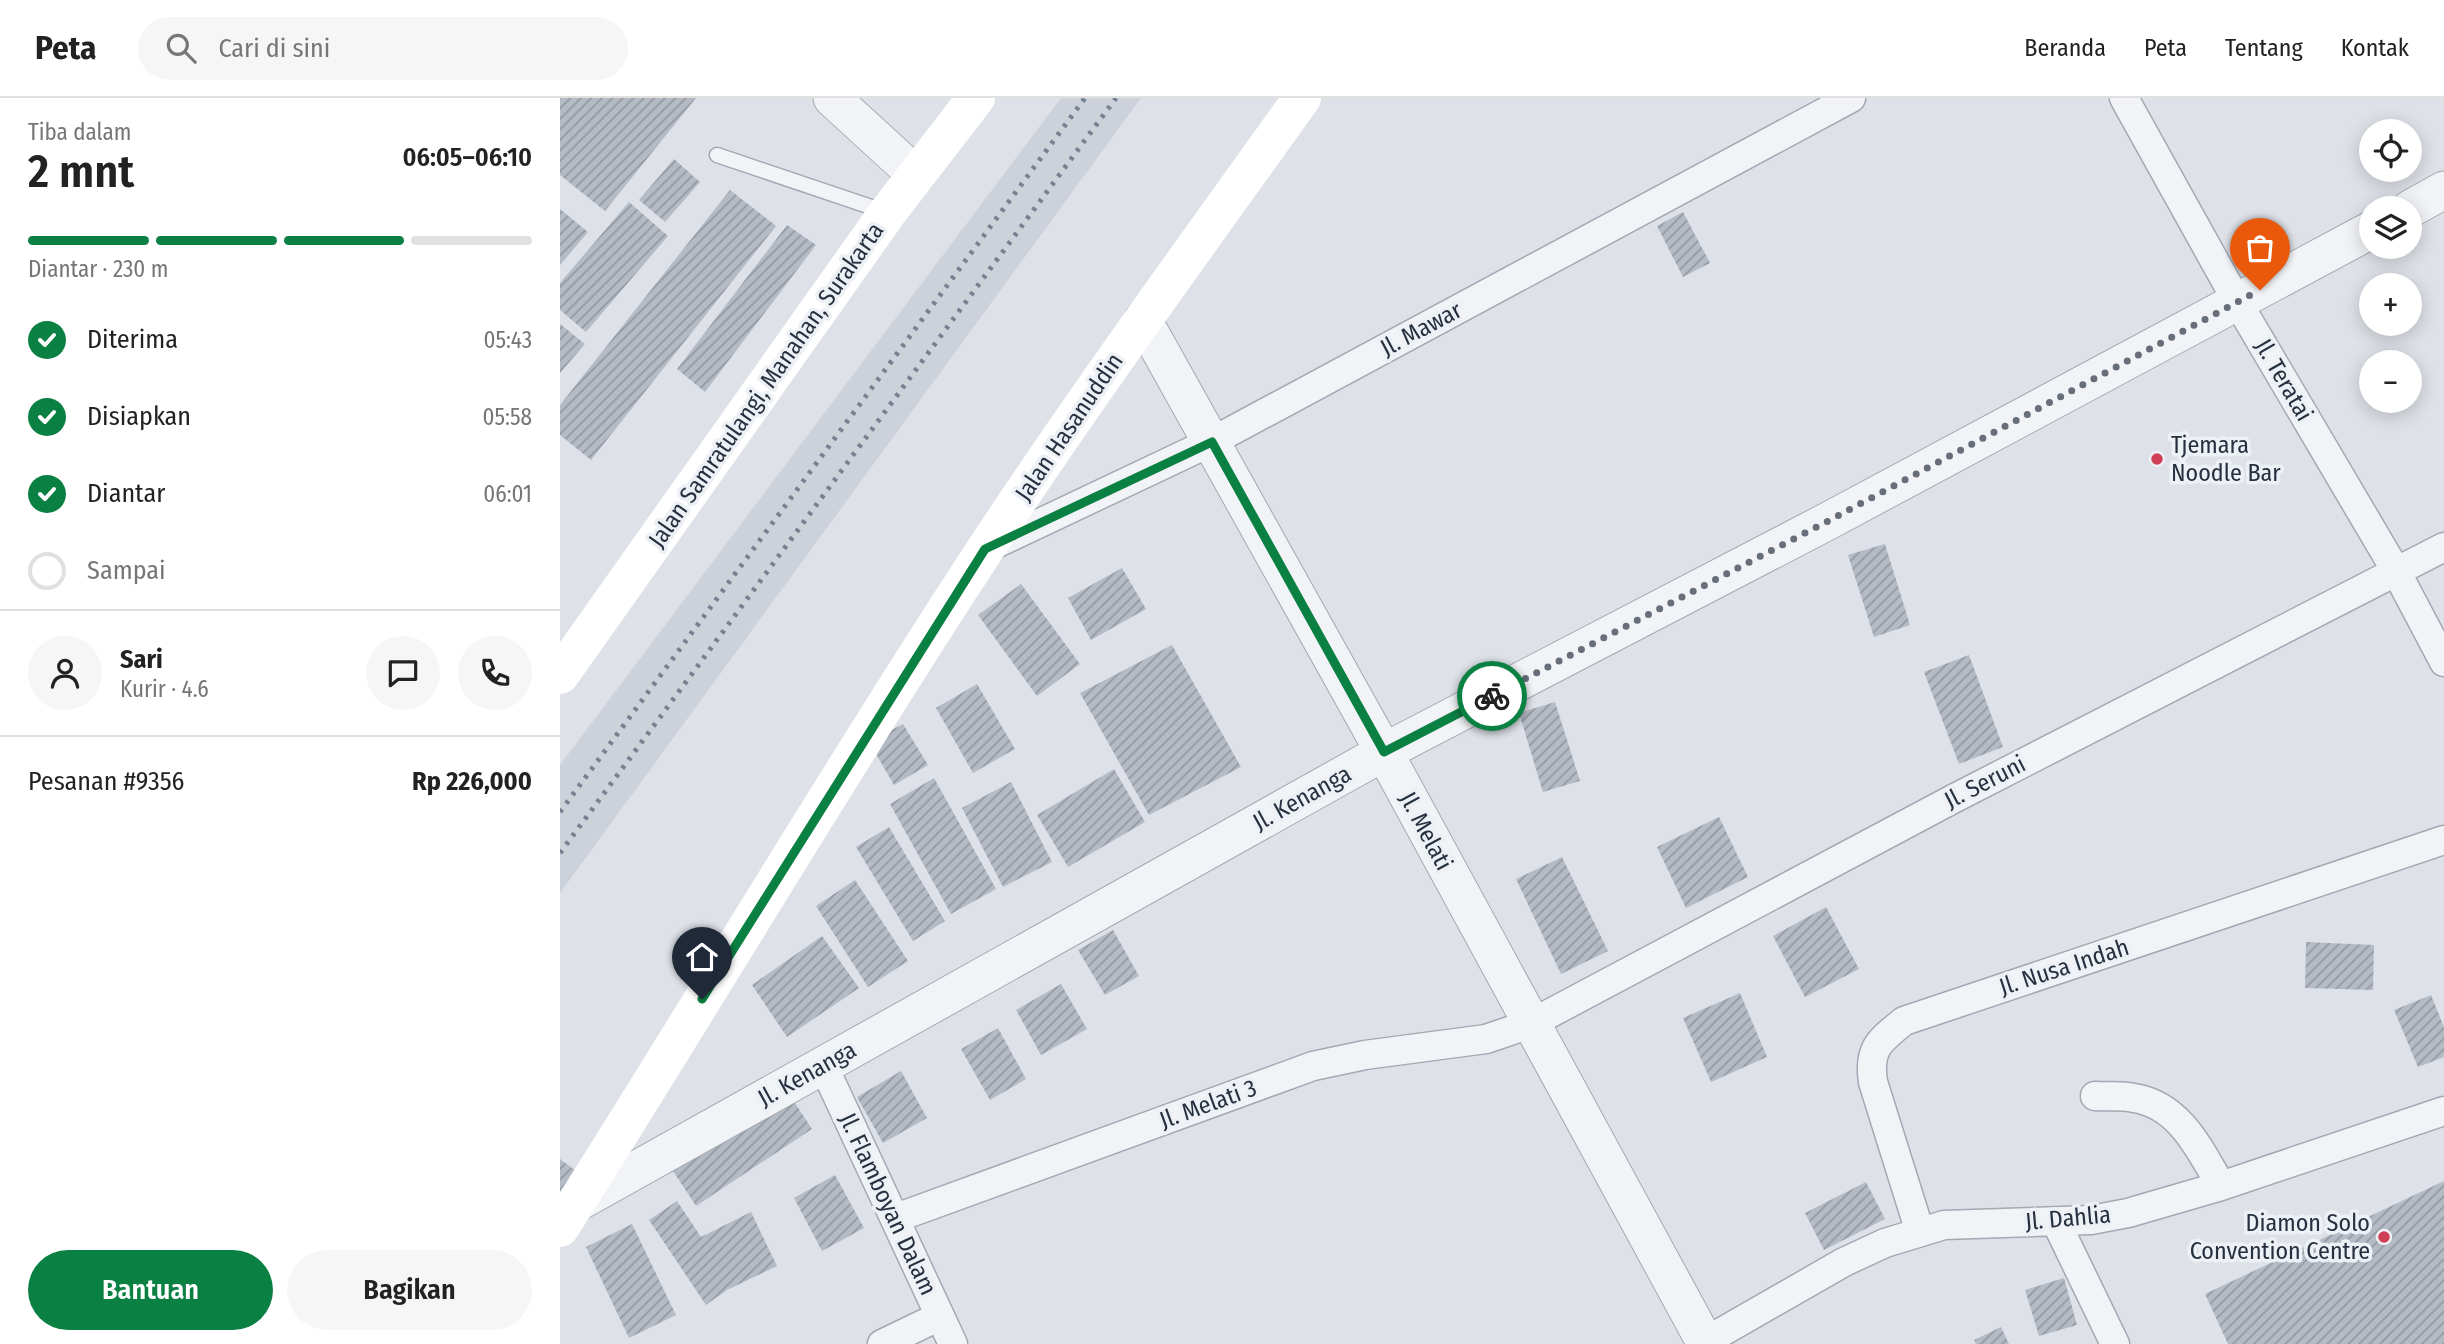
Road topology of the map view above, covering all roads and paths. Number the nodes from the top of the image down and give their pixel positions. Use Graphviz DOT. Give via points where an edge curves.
graph roads {
  1 [pos="832,98"];
  2 [pos="976,98"];
  3 [pos="1302,98"];
  4 [pos="1851,98"];
  5 [pos="2124,98"];
  6 [pos="717,155"];
  7 [pos="916,175"];
  8 [pos="2444,190"];
  9 [pos="2422,202"];
  10 [pos="888,212"];
  11 [pos="2359,237"];
  12 [pos="2238,303"];
  13 [pos="1143,320"];
  14 [pos="1212,442"];
  15 [pos="2444,547"];
  16 [pos="985,549"];
  17 [pos="2396,571"];
  18 [pos="2444,662"];
  19 [pos="560,675"];
  20 [pos="1384,752"];
  21 [pos="2444,840"];
  22 [pos="1530,1024"];
  23 [pos="823,1065"];
  24 [pos="2095,1096"];
  25 [pos="2444,1111"];
  26 [pos="2221,1186"];
  27 [pos="568,1216"];
  28 [pos="896,1218"];
  29 [pos="2056,1222"];
  30 [pos="1920,1232"];
  31 [pos="940,1317"];
  32 [pos="1704,1343"];
  33 [pos="882,1344"];
  34 [pos="953,1344"];
  35 [pos="2115,1344"];
  1 -- 7 [label="street"];
  2 -- 7 [label="main road, Jalan Samratulangi, Manahan, Surakarta"];
  3 -- 13 [label="main road, Jalan Hasanuddin"];
  4 -- 14 [label="street, Jl. Mawar"];
  5 -- 12 [label="street, Jl. Teratai"];
  6 -- 10 [label="lane"];
  7 -- 10 [label="main road, Jalan Samratulangi, Manahan, Surakarta"];
  8 -- 9 [label="street"];
  10 -- 19 [label="main road, Jalan Samratulangi, Manahan, Surakarta"];
  11 -- 12 [label="street, Jl. Kenanga"];
  12 -- 17 [label="street, Jl. Teratai"];
  12 -- 20 [label="street, Jl. Kenanga"];
  13 -- 14 [label="street, Jl. Melati"];
  13 -- 16 [label="main road, Jalan Hasanuddin"];
  14 -- 16 [label="street, Jl. Mawar"];
  14 -- 20 [label="street, Jl. Melati"];
  15 -- 17 [label="street, Jl. Seruni"];
  16 -- 27 [label="main road, Jalan Hasanuddin"];
  17 -- 18 [label="street, Jl. Teratai"];
  17 -- 22 [label="street, Jl. Seruni" via="1941,805"];
  20 -- 22 [label="street, Jl. Melati"];
  20 -- 23 [label="street, Jl. Kenanga"];
  21 -- 30 [label="street, Jl. Nusa Indah" via="1905,1021 1874,1050 1871,1068"];
  22 -- 28 [label="street, Jl. Melati 3" via="1486,1038 1313,1066"];
  22 -- 32 [label="street, Jl. Melati"];
  23 -- 27 [label="street, Jl. Kenanga"];
  23 -- 28 [label="street, Jl. Flamboyan Dalam"];
  24 -- 26 [label="street" via="2136,1098 2169,1113 2197,1145"];
  25 -- 26 [label="street, Jl. Dahlia"];
  26 -- 29 [label="street, Jl. Dahlia" via="2128,1213"];
  28 -- 31 [label="street, Jl. Flamboyan Dalam"];
  29 -- 30 [label="street, Jl. Dahlia" via="1956,1224"];
  29 -- 35 [label="street"];
  30 -- 32 [label="street, Jl. Dahlia" via="1844,1262"];
  31 -- 33 [label="street"];
  31 -- 34 [label="street, Jl. Flamboyan Dalam"];
}
